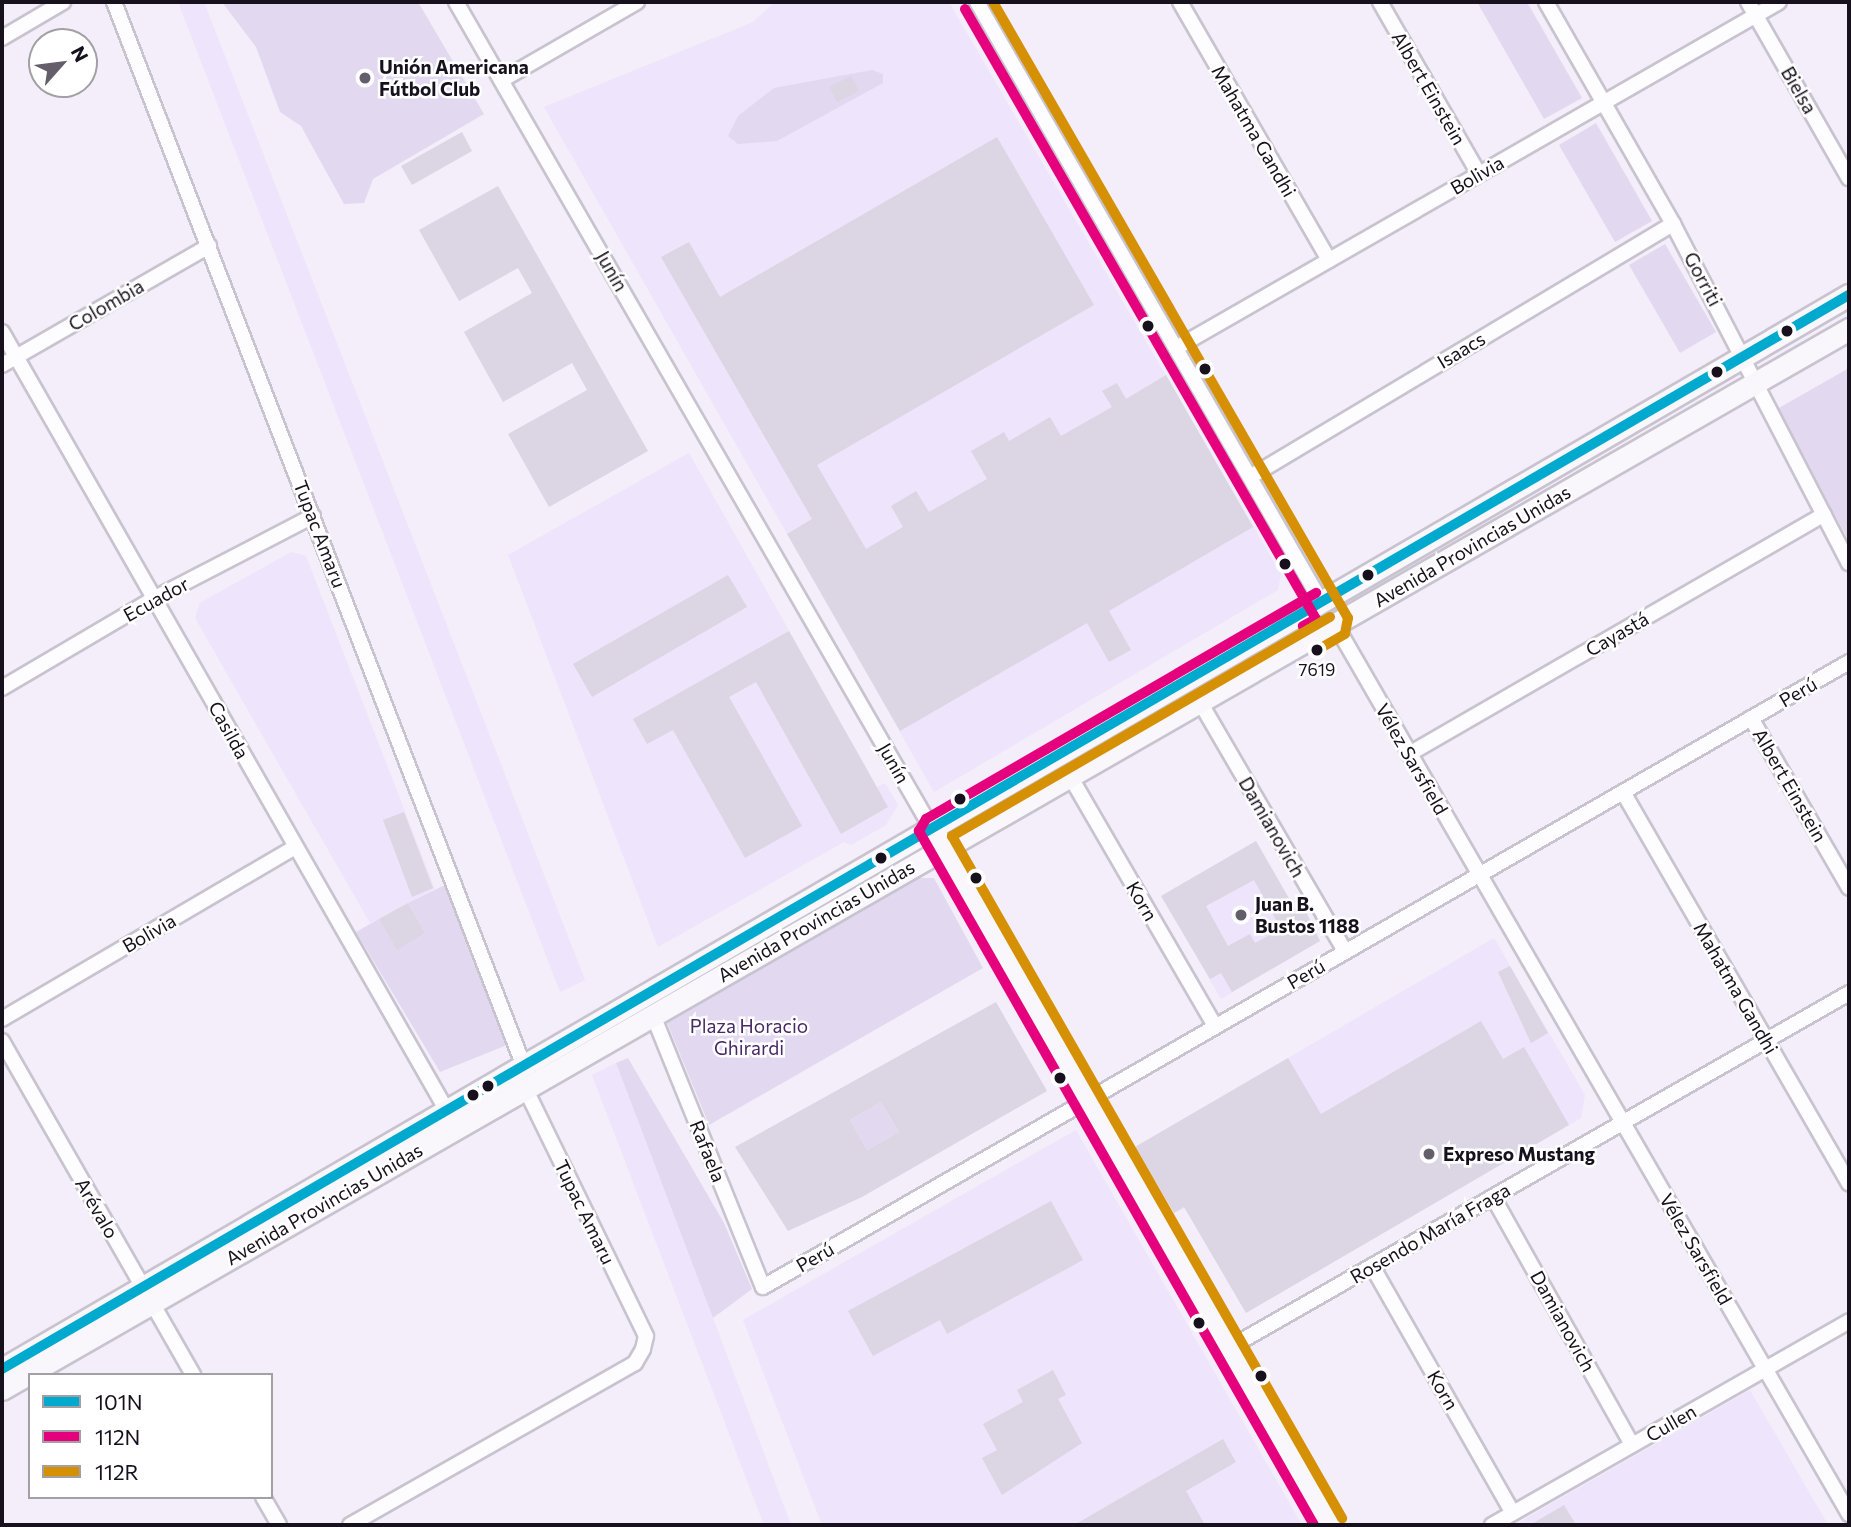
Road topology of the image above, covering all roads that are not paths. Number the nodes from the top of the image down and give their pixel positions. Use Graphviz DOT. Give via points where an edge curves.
graph roads {
  1 [pos="63,2"];
  2 [pos="114,2"];
  3 [pos="456,2"];
  4 [pos="637,2"];
  5 [pos="977,2"];
  6 [pos="1180,2"];
  7 [pos="1380,2"];
  8 [pos="1546,2"];
  9 [pos="1748,2"];
  10 [pos="1779,2"];
  11 [pos="1756,15"];
  12 [pos="2,38"];
  13 [pos="502,80"];
  14 [pos="1603,103"];
  15 [pos="1479,174"];
  16 [pos="1849,178"];
  17 [pos="1673,224"];
  18 [pos="209,246"];
  19 [pos="1329,260"];
  20 [pos="1849,295"];
  21 [pos="1849,329"];
  22 [pos="2,332"];
  23 [pos="1176,348"];
  24 [pos="16,357"];
  25 [pos="1745,357"];
  26 [pos="2,365"];
  27 [pos="1755,383"];
  28 [pos="1250,477"];
  29 [pos="1824,514"];
  30 [pos="313,516"];
  31 [pos="1849,563"];
  32 [pos="155,598"];
  33 [pos="1324,605"];
  34 [pos="1335,624"];
  35 [pos="1849,662"];
  36 [pos="2,688"];
  37 [pos="1200,702"];
  38 [pos="1751,718"];
  39 [pos="1409,754"];
  40 [pos="1070,776"];
  41 [pos="1623,792"];
  42 [pos="938,839"];
  43 [pos="295,847"];
  44 [pos="1479,874"];
  45 [pos="1849,888"];
  46 [pos="1345,951"];
  47 [pos="1849,993"];
  48 [pos="653,1015"];
  49 [pos="2,1019"];
  50 [pos="1215,1026"];
  51 [pos="2,1041"];
  52 [pos="1767,1041"];
  53 [pos="525,1078"];
  54 [pos="1087,1100"];
  55 [pos="452,1120"];
  56 [pos="1623,1123"];
  57 [pos="1849,1184"];
  58 [pos="1493,1197"];
  59 [pos="1372,1266"];
  60 [pos="763,1287"];
  61 [pos="147,1295"];
  62 [pos="1849,1321"];
  63 [pos="1229,1348"];
  64 [pos="2,1369"];
  65 [pos="1765,1369"];
  66 [pos="192,1373"];
  67 [pos="2,1389"];
  68 [pos="1632,1445"];
  69 [pos="264,1499"];
  70 [pos="1513,1513"];
  71 [pos="1849,1514"];
  72 [pos="279,1525"];
  73 [pos="350,1525"];
  74 [pos="1330,1525"];
  75 [pos="1492,1525"];
  1 -- 12 [label="street"];
  2 -- 18 [label="street, Tupac Amaru"];
  3 -- 13 [label="street, Junín"];
  4 -- 13 [label="street"];
  5 -- 23 [label="street, Vélez Sarsfield"];
  6 -- 19 [label="street, Mahatma Gandhi"];
  7 -- 15 [label="street, Albert Einstein"];
  8 -- 14 [label="street, Gorriti"];
  9 -- 11 [label="street, Bielsa"];
  10 -- 11 [label="street, Bolivia"];
  11 -- 14 [label="street, Bolivia"];
  11 -- 16 [label="street, Bielsa"];
  13 -- 42 [label="street, Junín"];
  14 -- 15 [label="street, Bolivia"];
  14 -- 17 [label="street, Gorriti"];
  15 -- 19 [label="street, Bolivia"];
  17 -- 25 [label="street, Gorriti"];
  17 -- 28 [label="street, Isaacs"];
  18 -- 24 [label="street, Colombia"];
  18 -- 30 [label="street, Tupac Amaru"];
  19 -- 23 [label="street, Bolivia"];
  20 -- 25 [label="main road, Avenida Provincias Unidas"];
  21 -- 27 [label="main road, Avenida Provincias Unidas"];
  22 -- 24 [label="street, Casilda"];
  23 -- 28 [label="street, Vélez Sarsfield"];
  24 -- 26 [label="street, Colombia"];
  24 -- 32 [label="street, Casilda"];
  25 -- 27 [label="street, Gorriti"];
  25 -- 33 [label="main road, Avenida Provincias Unidas"];
  27 -- 29 [label="street, Gorriti"];
  27 -- 34 [label="main road, Avenida Provincias Unidas"];
  28 -- 33 [label="street, Vélez Sarsfield"];
  29 -- 31 [label="street, Gorriti"];
  29 -- 39 [label="street, Cayastá"];
  30 -- 32 [label="street, Ecuador"];
  30 -- 53 [label="street, Tupac Amaru"];
  32 -- 36 [label="street, Ecuador"];
  32 -- 43 [label="street, Casilda"];
  33 -- 34 [label="main road, Vélez Sarsfield"];
  33 -- 42 [label="main road, Avenida Provincias Unidas"];
  34 -- 37 [label="main road, Avenida Provincias Unidas"];
  34 -- 39 [label="street, Vélez Sarsfield"];
  35 -- 38 [label="street, Perú"];
  37 -- 40 [label="main road, Avenida Provincias Unidas"];
  37 -- 46 [label="street, Damianovich"];
  38 -- 41 [label="street, Perú"];
  38 -- 45 [label="street, Albert Einstein"];
  39 -- 44 [label="street, Vélez Sarsfield"];
  40 -- 42 [label="main road, Avenida Provincias Unidas"];
  40 -- 50 [label="street, Korn"];
  41 -- 44 [label="street, Perú"];
  41 -- 52 [label="street, Mahatma Gandhi"];
  42 -- 48 [label="main road, Avenida Provincias Unidas"];
  42 -- 53 [label="main road, Avenida Provincias Unidas"];
  42 -- 54 [label="main road, Junín"];
  43 -- 49 [label="street, Bolivia"];
  43 -- 55 [label="street, Casilda"];
  44 -- 46 [label="street, Perú"];
  44 -- 56 [label="street, Vélez Sarsfield"];
  46 -- 50 [label="street, Perú"];
  47 -- 52 [label="street, Rosendo María Fraga"];
  48 -- 53 [label="main road, Avenida Provincias Unidas"];
  48 -- 60 [label="street, Rafaela"];
  50 -- 54 [label="street, Perú"];
  51 -- 61 [label="street, Arévalo"];
  52 -- 56 [label="street, Rosendo María Fraga"];
  52 -- 57 [label="street, Mahatma Gandhi"];
  53 -- 55 [label="main road, Avenida Provincias Unidas"];
  53 -- 73 [label="street, Tupac Amaru" via="646,1336 635,1363"];
  54 -- 60 [label="street, Perú"];
  54 -- 63 [label="main road, Junín"];
  55 -- 61 [label="main road, Avenida Provincias Unidas"];
  56 -- 58 [label="street, Rosendo María Fraga"];
  56 -- 65 [label="street, Vélez Sarsfield"];
  58 -- 59 [label="street, Rosendo María Fraga"];
  58 -- 68 [label="street, Damianovich"];
  59 -- 63 [label="street, Rosendo María Fraga"];
  59 -- 70 [label="street, Korn"];
  61 -- 64 [label="main road, Avenida Provincias Unidas"];
  61 -- 66 [label="street, Arévalo"];
  61 -- 67 [label="main road, Avenida Provincias Unidas"];
  62 -- 65 [label="street, Cullen"];
  63 -- 74 [label="main road, Junín"];
  65 -- 68 [label="street, Cullen"];
  65 -- 71 [label="street, Vélez Sarsfield"];
  68 -- 70 [label="street, Cullen"];
  69 -- 72 [label="street"];
  70 -- 75 [label="street, Cullen"];
}
